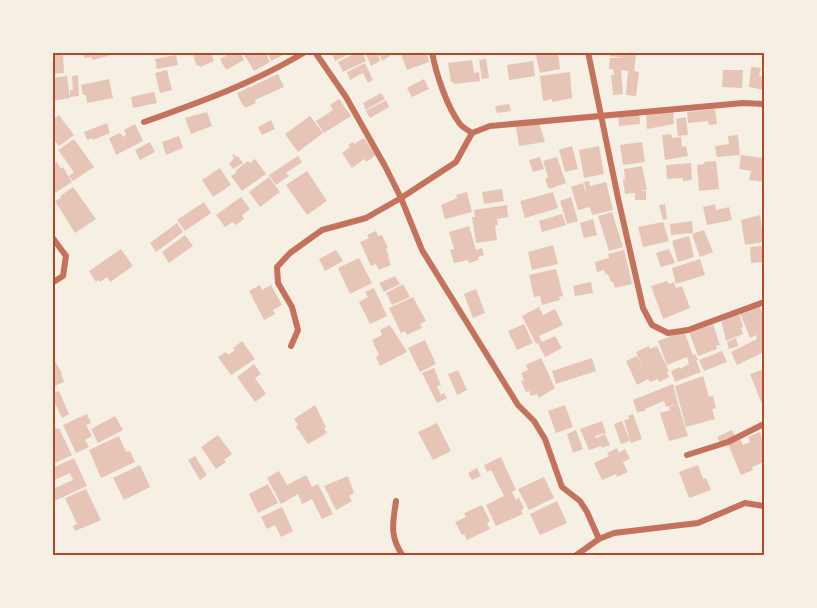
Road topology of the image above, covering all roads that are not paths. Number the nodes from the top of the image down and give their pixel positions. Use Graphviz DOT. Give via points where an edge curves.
graph roads {
  1 [pos="305,52"];
  2 [pos="315,52"];
  3 [pos="432,52"];
  4 [pos="588,52"];
  5 [pos="765,104"];
  6 [pos="601,115"];
  7 [pos="144,122"];
  8 [pos="472,133"];
  9 [pos="401,198"];
  10 [pos="52,237"];
  11 [pos="52,283"];
  12 [pos="762,303"];
  13 [pos="765,310"];
  14 [pos="291,346"];
  15 [pos="765,424"];
  16 [pos="687,455"];
  17 [pos="396,501"];
  18 [pos="765,506"];
  19 [pos="598,538"];
  20 [pos="403,555"];
  21 [pos="574,555"];
  1 -- 7 [label="street" via="219,96"];
  2 -- 9 [label="street" via="346,97"];
  3 -- 8 [label="street" via="447,99 461,126"];
  4 -- 6 [label="street"];
  5 -- 6 [label="street"];
  6 -- 8 [label="street" via="490,126"];
  6 -- 12 [label="street" via="642,308 652,325 668,333 688,330"];
  8 -- 9 [label="street" via="456,162"];
  9 -- 14 [label="street" via="366,218 322,230 277,267 278,283 292,307 297,330"];
  9 -- 19 [label="street" via="422,250 518,405 534,421 545,439 562,488 580,501"];
  10 -- 11 [label="street" via="66,256 63,276"];
  12 -- 13 [label="street"];
  15 -- 16 [label="street" via="728,442"];
  17 -- 20 [label="street" via="394,541"];
  18 -- 19 [label="street" via="745,503 698,523"];
  19 -- 21 [label="street"];
}
